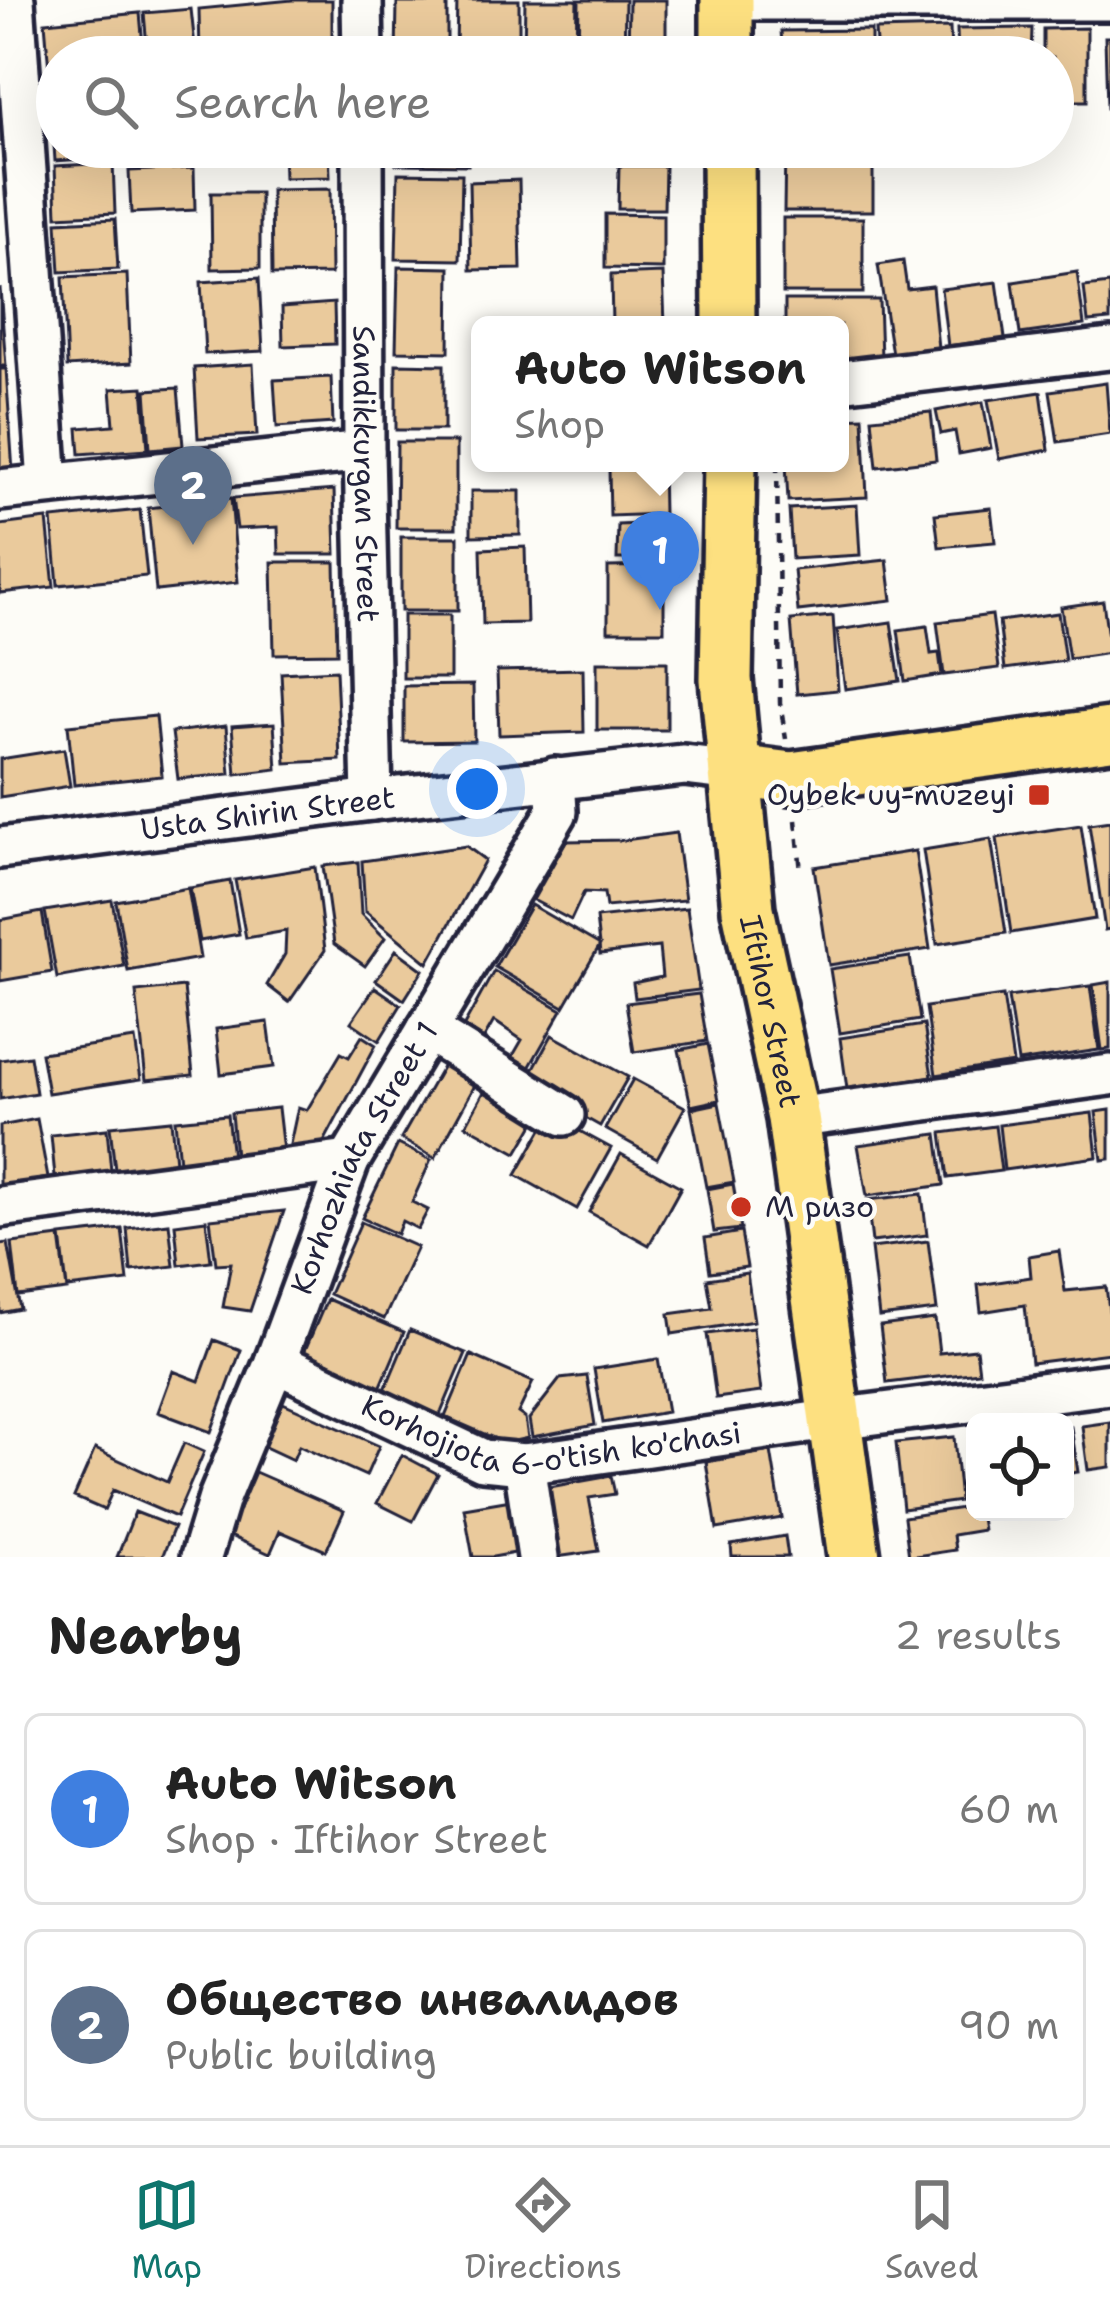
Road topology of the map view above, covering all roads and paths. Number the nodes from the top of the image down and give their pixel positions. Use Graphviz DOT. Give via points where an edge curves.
graph roads {
  1 [pos="14,0"];
  2 [pos="362,0"];
  3 [pos="727,0"];
  4 [pos="1110,0"];
  5 [pos="951,1"];
  6 [pos="363,36"];
  7 [pos="727,36"];
  8 [pos="363,168"];
  9 [pos="728,168"];
  10 [pos="729,316"];
  11 [pos="1110,349"];
  12 [pos="849,380"];
  13 [pos="364,451"];
  14 [pos="730,472"];
  15 [pos="777,472"];
  16 [pos="48,483"];
  17 [pos="0,490"];
  18 [pos="1110,734"];
  19 [pos="788,745"];
  20 [pos="735,771"];
  21 [pos="555,778"];
  22 [pos="372,800"];
  23 [pos="795,814"];
  24 [pos="0,848"];
  25 [pos="801,872"];
  26 [pos="427,1030"];
  27 [pos="1110,1075"];
  28 [pos="564,1115"];
  29 [pos="794,1118"];
  30 [pos="350,1161"];
  31 [pos="0,1207"];
  32 [pos="275,1362"];
  33 [pos="1110,1384"];
  34 [pos="836,1419"];
  35 [pos="524,1465"];
  36 [pos="201,1557"];
  37 [pos="538,1557"];
  38 [pos="854,1557"];
  1 -- 16 [label="street"];
  2 -- 6 [label="street"];
  3 -- 5 [label="street"];
  3 -- 7 [label="main road"];
  4 -- 5 [label="street"];
  8 -- 13 [label="street, Sandikkurgаn Street"];
  9 -- 10 [label="main road"];
  11 -- 12 [label="street"];
  13 -- 16 [label="street"];
  13 -- 22 [label="street, Sandikkurgаn Street"];
  14 -- 20 [label="main road, Iftihor Street" via="726,679"];
  15 -- 19 [label="path" via="780,703"];
  16 -- 17 [label="street"];
  18 -- 20 [label="main road, Usta Shirin Street" via="791,778"];
  20 -- 21 [label="street, Usta Shirin Street" via="684,765"];
  20 -- 29 [label="main road, Iftihor Street" via="748,910"];
  21 -- 22 [label="street, Usta Shirin Street"];
  21 -- 26 [label="street, Korhozhiаta Street 1" via="556,812"];
  22 -- 24 [label="street, Usta Shirin Street"];
  23 -- 25 [label="path"];
  26 -- 28 [label="street"];
  26 -- 30 [label="street, Korhozhiаta Street 1"];
  27 -- 29 [label="street"];
  29 -- 34 [label="main road, Iftihor Street"];
  30 -- 31 [label="street"];
  30 -- 32 [label="street, Korhozhiаta Street 1"];
  32 -- 35 [label="street, Korhojiota 6-o'tish ko'chasi" via="483,1460"];
  32 -- 36 [label="street, Korhozhiаta Street 1"];
  33 -- 34 [label="street, Korhojiota 6-o'tish ko'chasi"];
  34 -- 35 [label="street, Korhojiota 6-o'tish ko'chasi"];
  34 -- 38 [label="main road, Iftihor Street"];
  35 -- 37 [label="street"];
}
